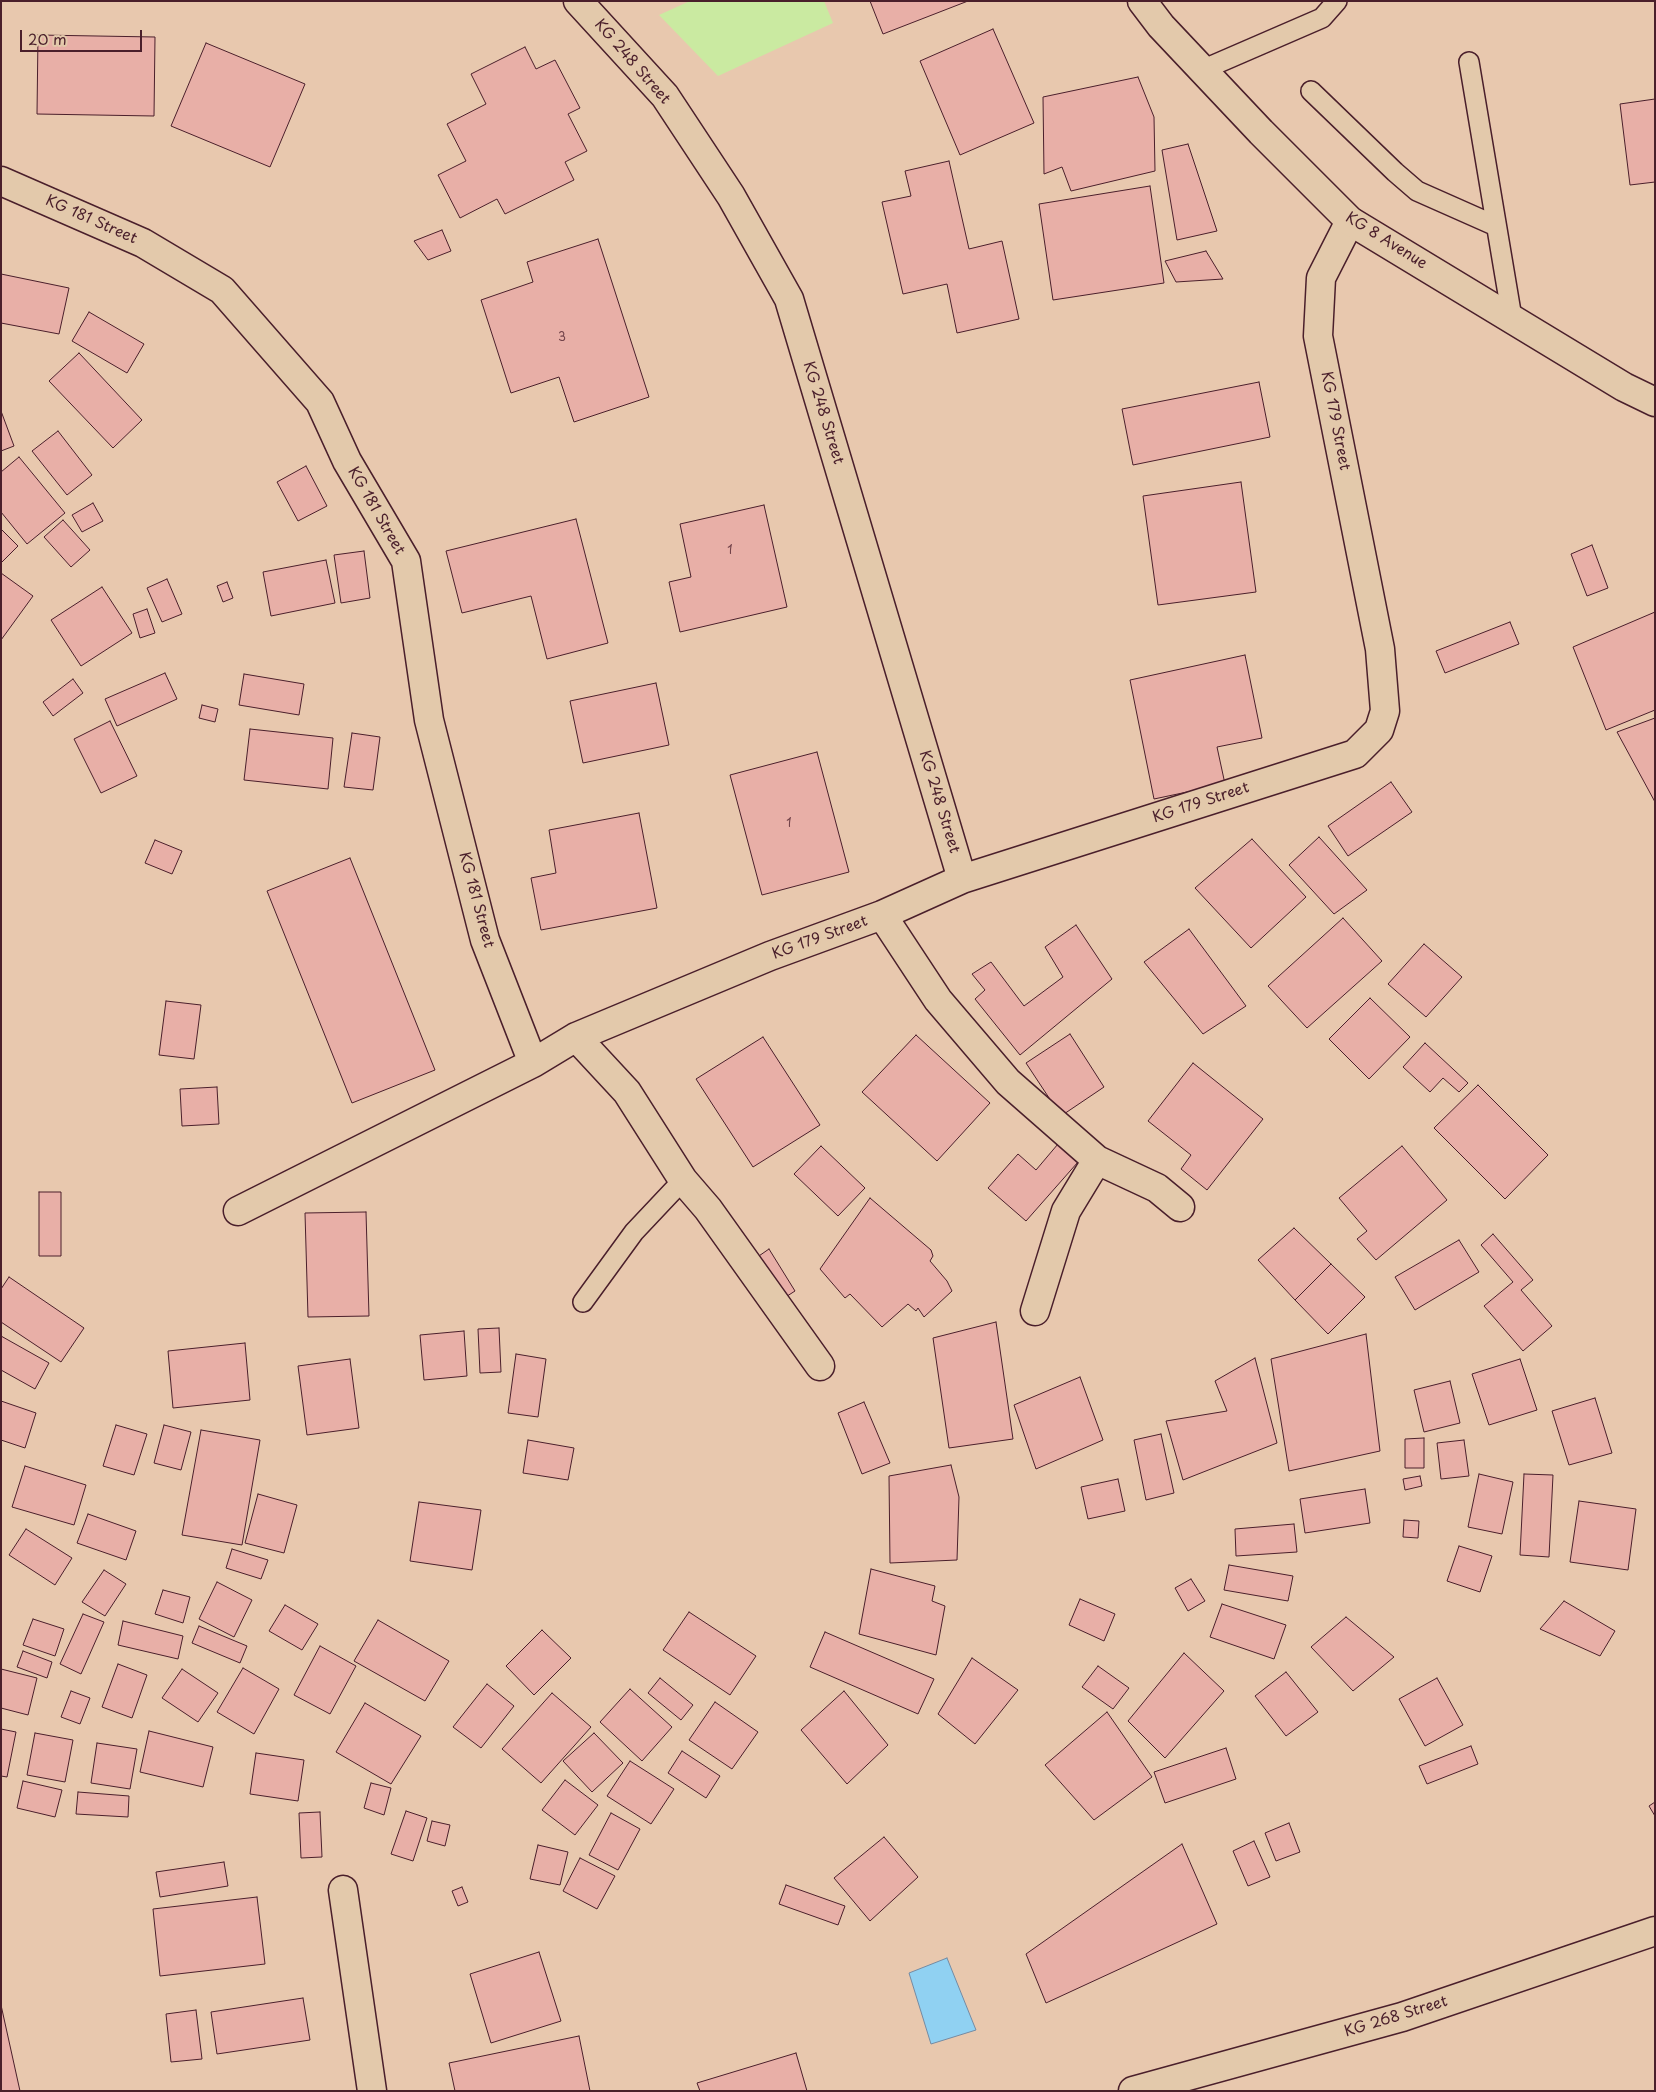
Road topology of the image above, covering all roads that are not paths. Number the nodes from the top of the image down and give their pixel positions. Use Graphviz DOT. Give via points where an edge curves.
graph roads {
  1 [pos="578,1"];
  2 [pos="1142,1"];
  3 [pos="1337,1"];
  4 [pos="1469,62"];
  5 [pos="1202,70"];
  6 [pos="1312,91"];
  7 [pos="1,181"];
  8 [pos="1350,221"];
  9 [pos="1496,226"];
  10 [pos="1512,318"];
  11 [pos="1655,402"];
  12 [pos="962,879"];
  13 [pos="882,916"];
  14 [pos="576,1037"];
  15 [pos="533,1062"];
  16 [pos="1098,1160"];
  17 [pos="683,1180"];
  18 [pos="1180,1207"];
  19 [pos="238,1211"];
  20 [pos="584,1302"];
  21 [pos="1036,1311"];
  22 [pos="820,1366"];
  23 [pos="343,1890"];
  24 [pos="1655,1931"];
  25 [pos="372,2091"];
  26 [pos="1133,2091"];
  1 -- 12 [label="street, KG 248 Street" via="665,96 731,196 789,299"];
  2 -- 5 [label="street, KG 8 Avenue"];
  3 -- 5 [label="lane" via="1322,18"];
  4 -- 9 [label="lane"];
  5 -- 8 [label="street, KG 8 Avenue"];
  6 -- 9 [label="lane" via="1417,191"];
  7 -- 15 [label="street, KG 181 Street" via="143,244 222,290 320,402 347,461 406,562 429,720 485,940"];
  8 -- 10 [label="street, KG 8 Avenue"];
  8 -- 12 [label="street, KG 179 Street" via="1321,278 1318,336 1380,649 1385,711 1379,730 1355,754"];
  9 -- 10 [label="lane"];
  10 -- 11 [label="street, KG 8 Avenue" via="1624,387"];
  12 -- 13 [label="street, KG 179 Street"];
  13 -- 14 [label="street, KG 179 Street" via="770,956"];
  13 -- 16 [label="street" via="938,1000 1008,1082"];
  14 -- 15 [label="street, KG 179 Street"];
  14 -- 17 [label="street" via="627,1092"];
  15 -- 19 [label="street, KG 179 Street"];
  16 -- 18 [label="street" via="1158,1188"];
  16 -- 21 [label="street" via="1066,1211"];
  17 -- 20 [label="lane" via="634,1232"];
  17 -- 22 [label="street" via="708,1209"];
  23 -- 25 [label="street"];
  24 -- 26 [label="street, KG 268 Street" via="1402,2017"];
}
